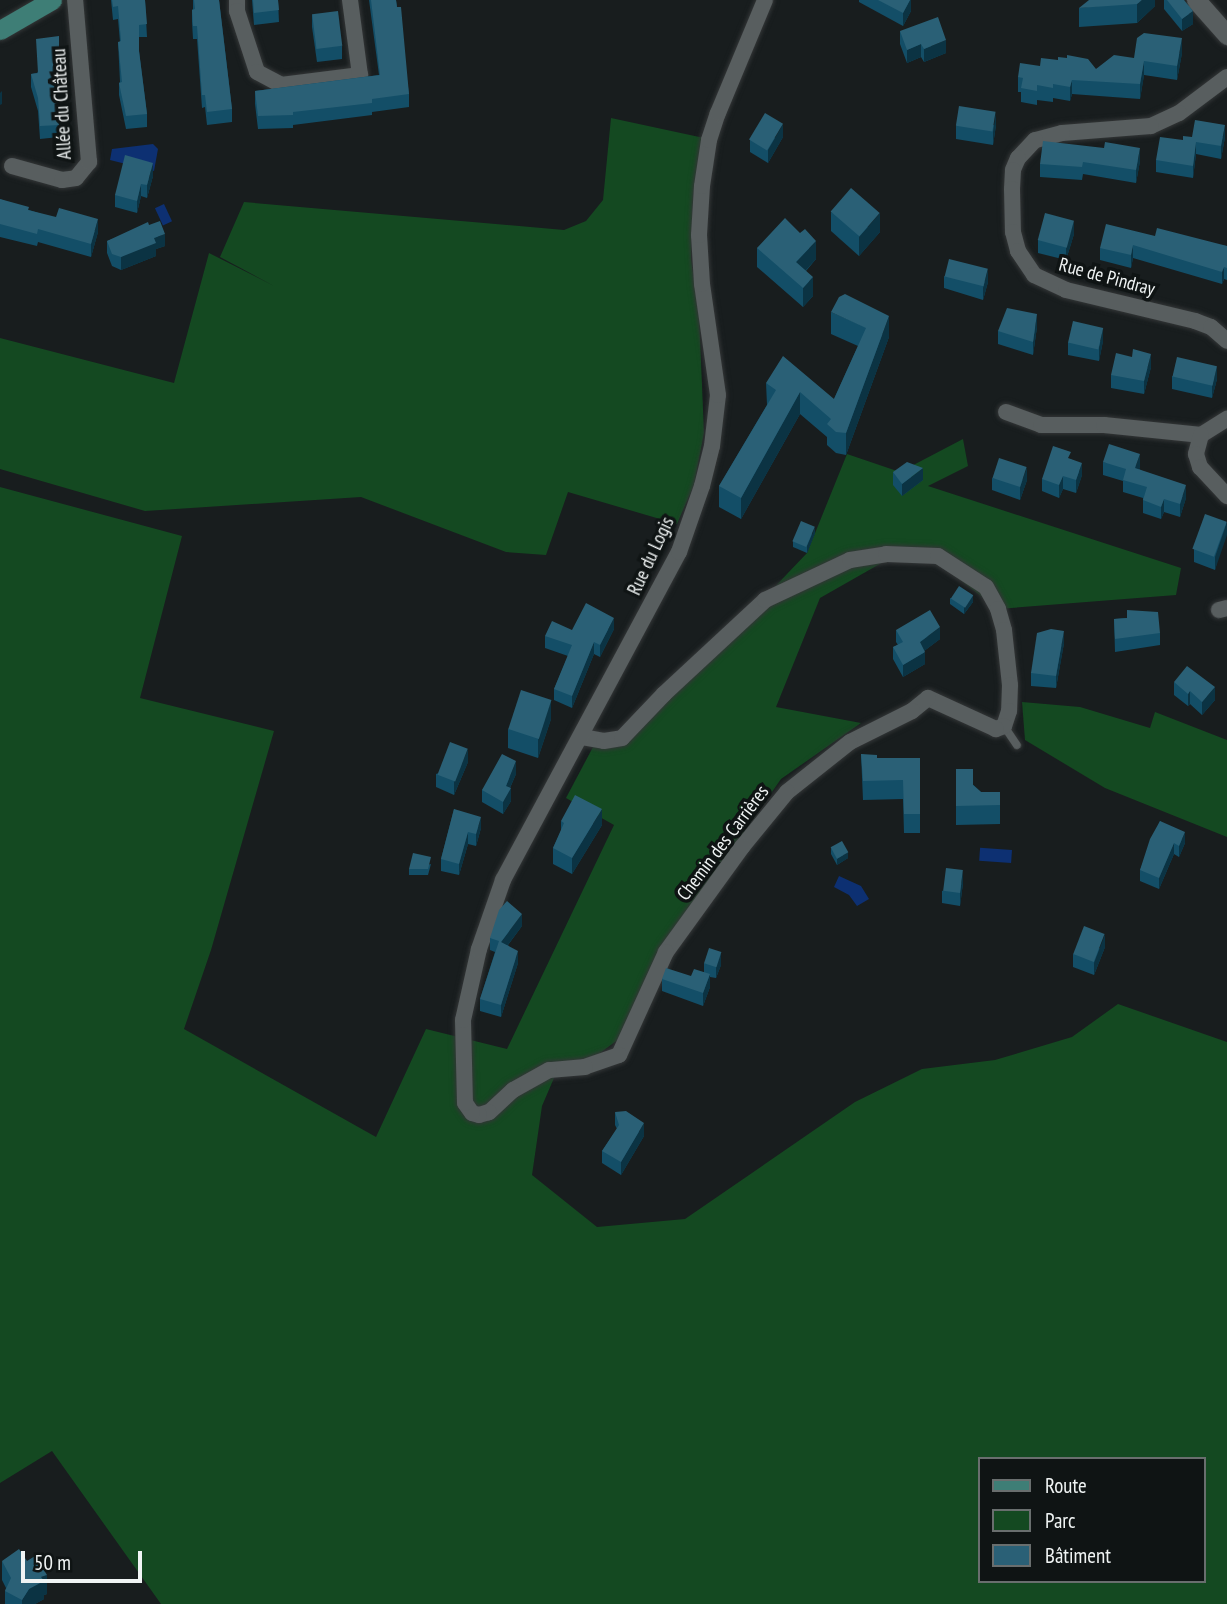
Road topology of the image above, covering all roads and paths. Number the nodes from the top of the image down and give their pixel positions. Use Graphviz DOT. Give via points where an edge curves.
graph roads {
  1 [pos="52,0"];
  2 [pos="75,0"];
  3 [pos="237,0"];
  4 [pos="350,0"];
  5 [pos="765,0"];
  6 [pos="1196,0"];
  7 [pos="0,30"];
  8 [pos="1227,35"];
  9 [pos="1227,77"];
  10 [pos="12,166"];
  11 [pos="1227,341"];
  12 [pos="1006,412"];
  13 [pos="1227,419"];
  14 [pos="1200,435"];
  15 [pos="1227,496"];
  16 [pos="1004,726"];
  17 [pos="582,737"];
  18 [pos="1017,745"];
  19 [pos="465,1103"];
  1 -- 7 [label="main road"];
  2 -- 10 [label="street, Allée du Château" via="89,162 76,178 62,180"];
  3 -- 4 [label="street" via="257,72 281,85 360,75"];
  5 -- 17 [label="street, Rue du Logis" via="709,139 702,186 702,284 718,395 712,446 679,552"];
  6 -- 8 [label="street"];
  9 -- 11 [label="street, Rue de Pindray" via="1179,113 1151,126 1062,133 1035,140 1018,158 1012,189 1013,232 1018,251 1034,275 1066,290 1195,321"];
  12 -- 14 [label="street" via="1041,425 1117,426"];
  13 -- 14 [label="street"];
  14 -- 15 [label="street" via="1196,454 1200,467"];
  16 -- 17 [label="street" via="1010,685 1004,630 986,587 939,556 886,554 850,561 765,600 622,738"];
  16 -- 18 [label="lane"];
  16 -- 19 [label="street, Chemin des Carrières" via="996,729 928,698 850,742 786,792 742,848 666,952 619,1055 585,1067 549,1070 513,1090 489,1112 472,1113"];
  17 -- 19 [label="street, Rue du Logis" via="503,880 487,923 463,1020"];
}
